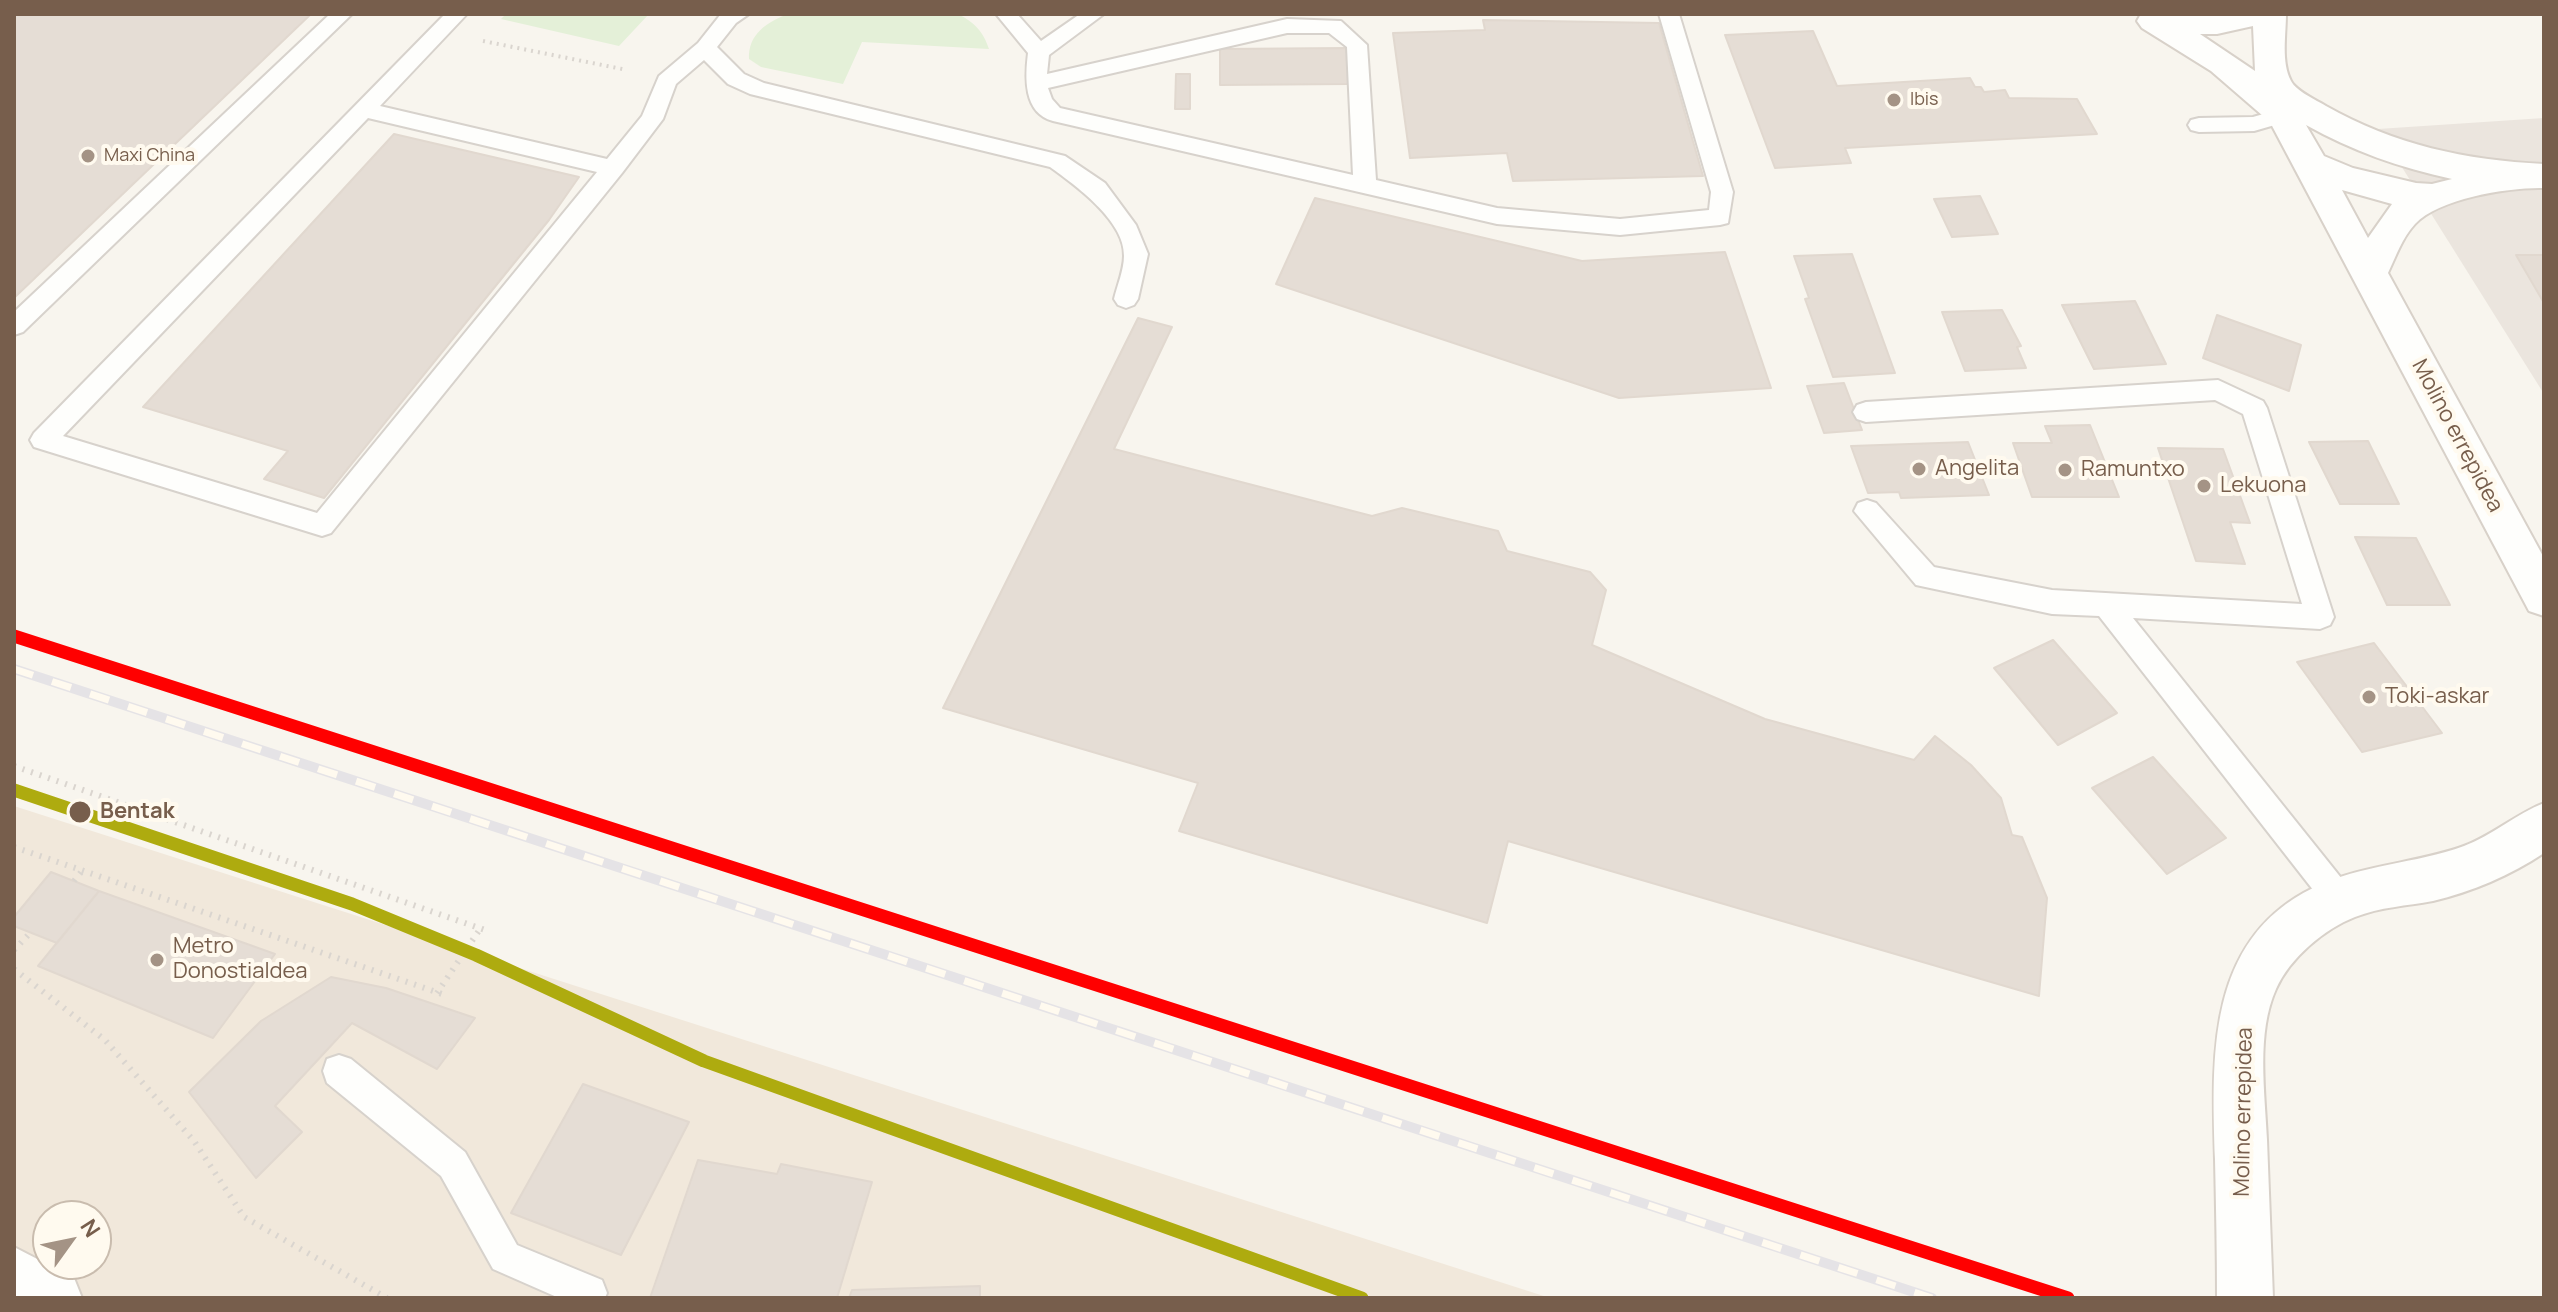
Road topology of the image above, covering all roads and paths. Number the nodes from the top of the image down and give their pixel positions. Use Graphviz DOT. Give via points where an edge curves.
graph roads {
  1 [pos="342,14"];
  2 [pos="457,14"];
  3 [pos="1006,14"];
  4 [pos="1094,14"];
  5 [pos="1669,14"];
  6 [pos="2263,14"];
  7 [pos="2270,14"];
  8 [pos="732,15"];
  9 [pos="2140,18"];
  10 [pos="474,39"];
  11 [pos="705,48"];
  12 [pos="1039,52"];
  13 [pos="627,70"];
  14 [pos="1035,84"];
  15 [pos="2279,101"];
  16 [pos="364,110"];
  17 [pos="2199,125"];
  18 [pos="2310,164"];
  19 [pos="614,168"];
  20 [pos="2530,176"];
  21 [pos="1365,187"];
  22 [pos="2433,197"];
  23 [pos="2369,273"];
  24 [pos="1126,299"];
  25 [pos="14,326"];
  26 [pos="1866,412"];
  27 [pos="1867,511"];
  28 [pos="2544,598"];
  29 [pos="2106,605"];
  30 [pos="14,766"];
  31 [pos="2544,825"];
  32 [pos="14,847"];
  33 [pos="82,871"];
  34 [pos="74,881"];
  35 [pos="2339,899"];
  36 [pos="31,932"];
  37 [pos="14,950"];
  38 [pos="14,969"];
  39 [pos="437,993"];
  40 [pos="445,995"];
  41 [pos="339,1071"];
  42 [pos="14,1275"];
  43 [pos="54,1298"];
  44 [pos="387,1298"];
  45 [pos="587,1298"];
  46 [pos="2245,1298"];
  1 -- 25 [label="lane"];
  2 -- 16 [label="lane"];
  3 -- 12 [label="lane"];
  4 -- 12 [label="lane"];
  5 -- 21 [label="lane" via="1722,192 1720,217 1605,225 1497,216"];
  6 -- 9 [label="main road" via="2217,24"];
  7 -- 15 [label="main road" via="2269,61"];
  8 -- 11 [label="lane"];
  9 -- 15 [label="main road" via="2226,64"];
  10 -- 13 [label="path"];
  11 -- 19 [label="lane" via="667,81 652,119"];
  11 -- 24 [label="lane" via="736,79 758,89 1057,161 1097,189 1124,225 1136,254"];
  12 -- 14 [label="lane"];
  14 -- 21 [label="lane" via="1040,104 1053,114"];
  14 -- 21 [label="lane" via="1287,26 1334,26 1357,45"];
  15 -- 17 [label="lane" via="2254,124"];
  15 -- 18 [label="main road, Molino errepidea"];
  15 -- 20 [label="main road" via="2384,150"];
  16 -- 19 [label="lane"];
  16 -- 19 [label="lane" via="43,440 322,525"];
  18 -- 22 [label="main road" via="2357,184"];
  18 -- 23 [label="main road, Molino errepidea"];
  20 -- 22 [label="main road"];
  22 -- 23 [label="main road" via="2408,209"];
  23 -- 28 [label="main road, Molino errepidea"];
  26 -- 29 [label="lane" via="2218,390 2254,408 2320,617"];
  27 -- 29 [label="lane" via="1926,577 2052,602"];
  29 -- 35 [label="lane"];
  30 -- 39 [label="path" via="482,930"];
  31 -- 35 [label="main road, Molino errepidea" via="2515,848 2442,876"];
  32 -- 33 [label="path"];
  33 -- 34 [label="path"];
  33 -- 39 [label="path"];
  35 -- 46 [label="main road, Molino errepidea" via="2302,920 2279,942 2258,973 2245,1010 2240,1074"];
  36 -- 37 [label="path"];
  38 -- 44 [label="path" via="105,1040 194,1141 244,1217"];
  39 -- 40 [label="path"];
  41 -- 45 [label="lane" via="453,1164 505,1257 589,1293"];
  42 -- 43 [label="main road"];
}
